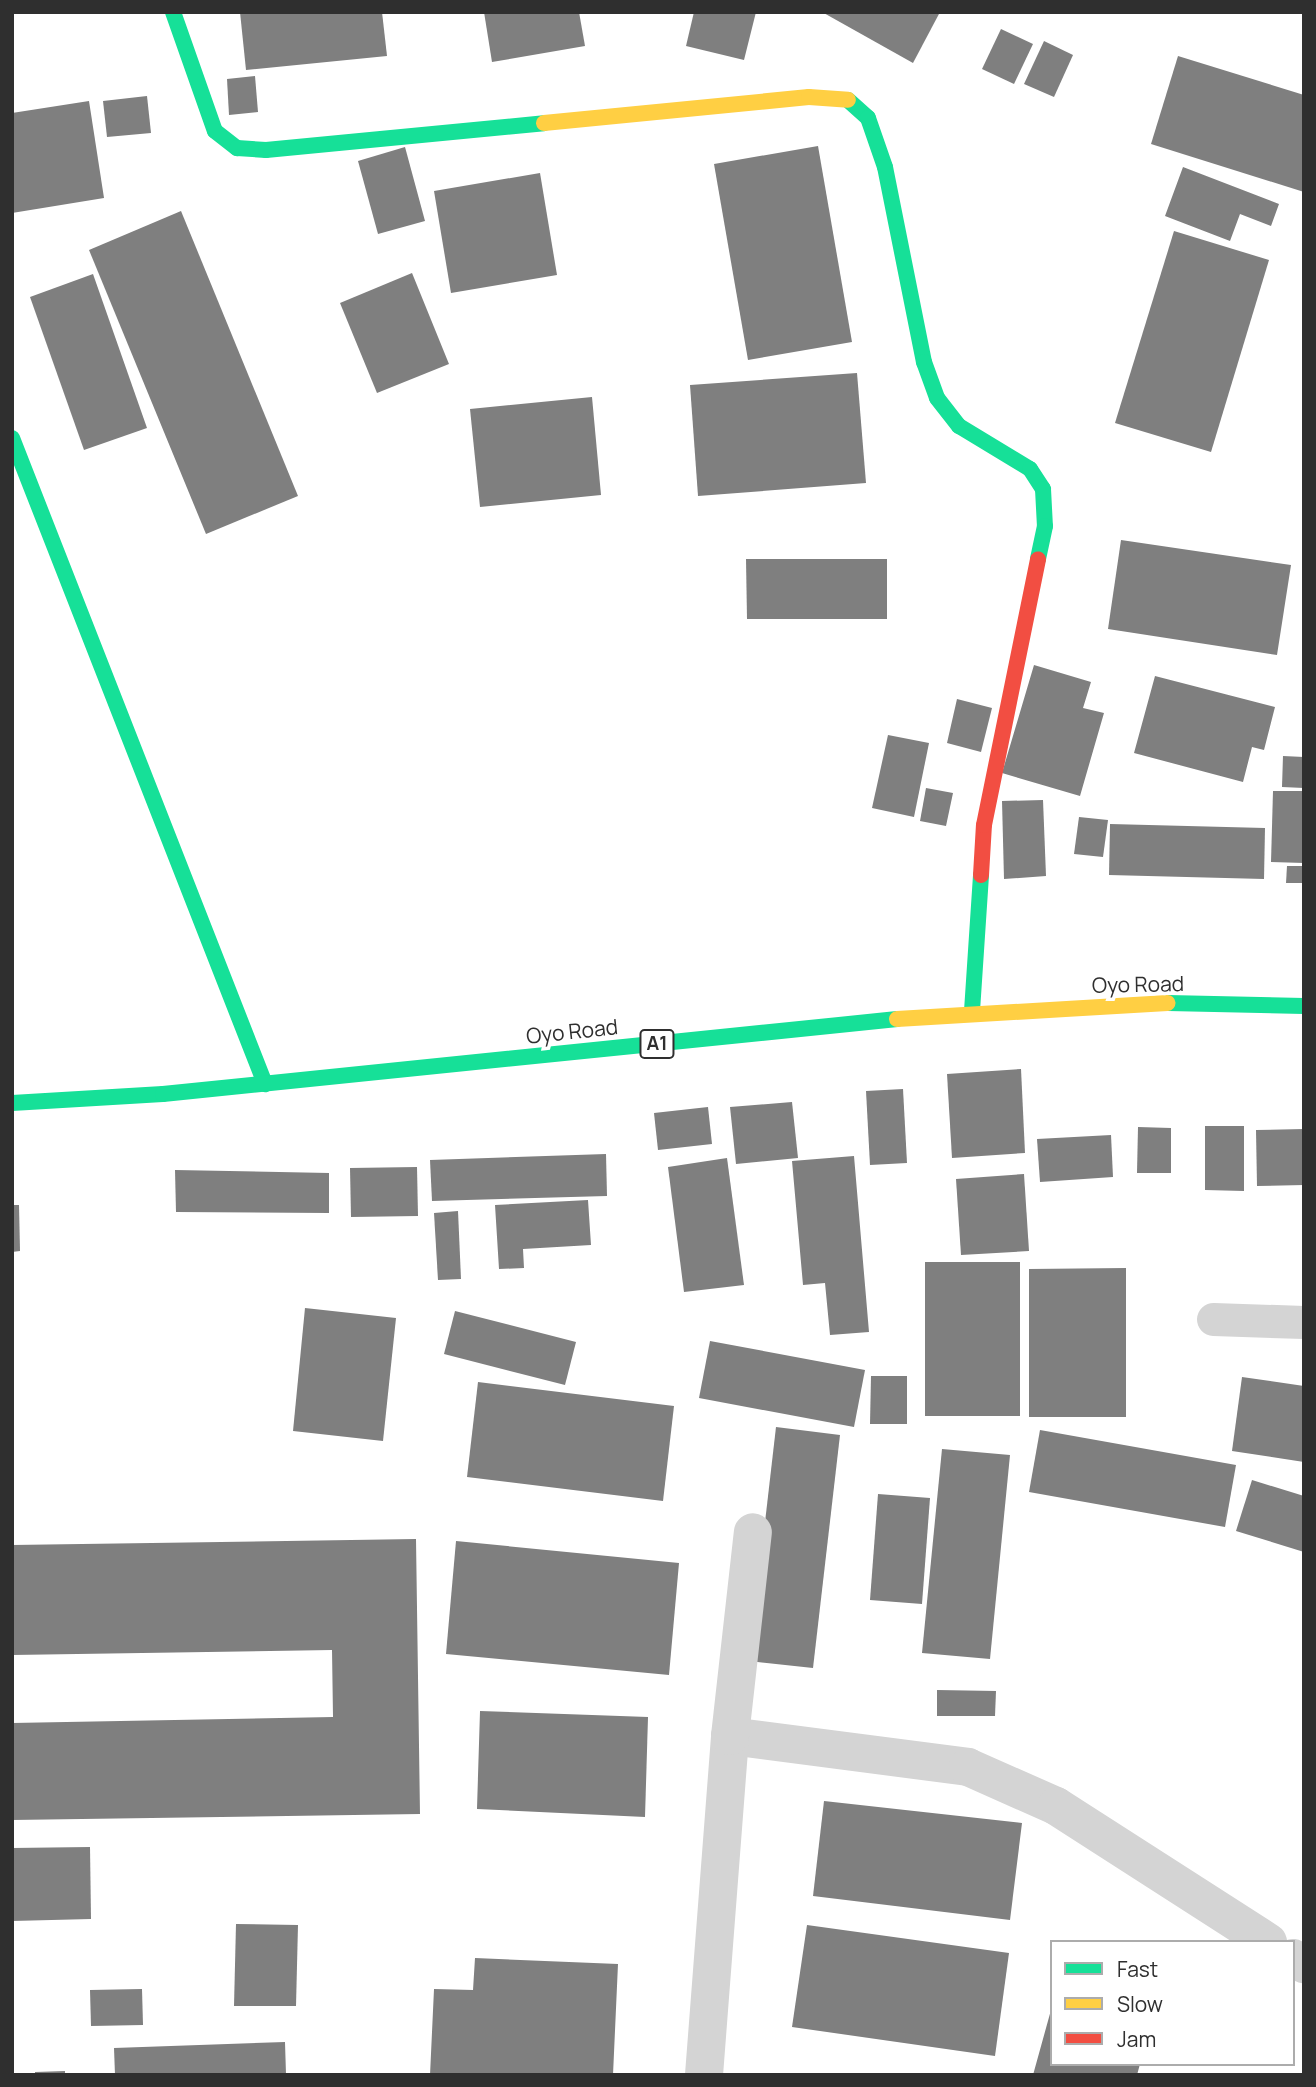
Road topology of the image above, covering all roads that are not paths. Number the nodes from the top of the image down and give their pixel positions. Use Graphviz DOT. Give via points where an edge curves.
graph roads {
  1 [pos="173,12"];
  2 [pos="12,439"];
  3 [pos="1304,1006"];
  4 [pos="972,1011"];
  5 [pos="265,1084"];
  6 [pos="12,1103"];
  7 [pos="1213,1319"];
  8 [pos="1304,1322"];
  9 [pos="753,1532"];
  10 [pos="730,1736"];
  11 [pos="1265,1940"];
  12 [pos="704,2075"];
  1 -- 4 [label="main road" via="215,131 237,148 266,150 810,97 850,100 868,118 885,167 924,362 937,398 959,426 1030,469 1043,489 1045,526 984,825"];
  2 -- 5 [label="main road"];
  3 -- 4 [label="main road, Oyo Road / A1" via="1156,1003"];
  4 -- 5 [label="main road, Oyo Road / A1"];
  5 -- 6 [label="main road, Oyo Road / A1"];
  7 -- 8 [label="lane"];
  9 -- 10 [label="street"];
  10 -- 11 [label="street" via="968,1767 1056,1806"];
  10 -- 12 [label="street"];
}
